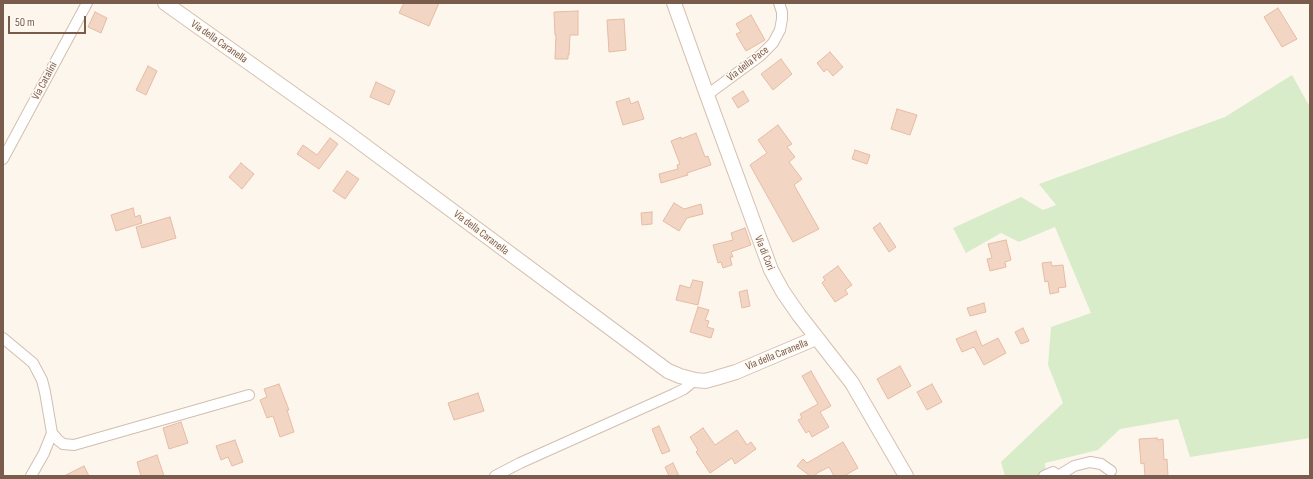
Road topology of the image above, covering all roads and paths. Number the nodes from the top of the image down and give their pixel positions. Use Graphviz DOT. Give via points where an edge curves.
graph roads {
  1 [pos="87,3"];
  2 [pos="165,3"];
  3 [pos="674,3"];
  4 [pos="779,3"];
  5 [pos="706,95"];
  6 [pos="3,159"];
  7 [pos="3,338"];
  8 [pos="816,338"];
  9 [pos="695,380"];
  10 [pos="249,395"];
  11 [pos="52,433"];
  12 [pos="1111,471"];
  13 [pos="31,476"];
  14 [pos="495,476"];
  15 [pos="906,476"];
  16 [pos="1044,476"];
  17 [pos="1058,476"];
  1 -- 6 [label="street, Via Catalini"];
  2 -- 9 [label="main road, Via della Caranella" via="354,138 658,364 676,375"];
  3 -- 5 [label="main road, Via di Cori"];
  4 -- 5 [label="street, Via della Pace" via="782,19 774,43"];
  5 -- 8 [label="main road, Via di Cori" via="771,270 790,303"];
  7 -- 11 [label="street" via="28,358 38,370 44,386"];
  8 -- 9 [label="main road, Via della Caranella" via="722,377"];
  8 -- 15 [label="main road, Via di Cori" via="852,383"];
  9 -- 14 [label="street" via="674,394"];
  10 -- 11 [label="street" via="74,445 63,444"];
  11 -- 13 [label="street" via="46,450"];
  12 -- 17 [label="street" via="1101,464 1090,462 1074,466"];
  16 -- 17 [label="street" via="1053,472"];
}
